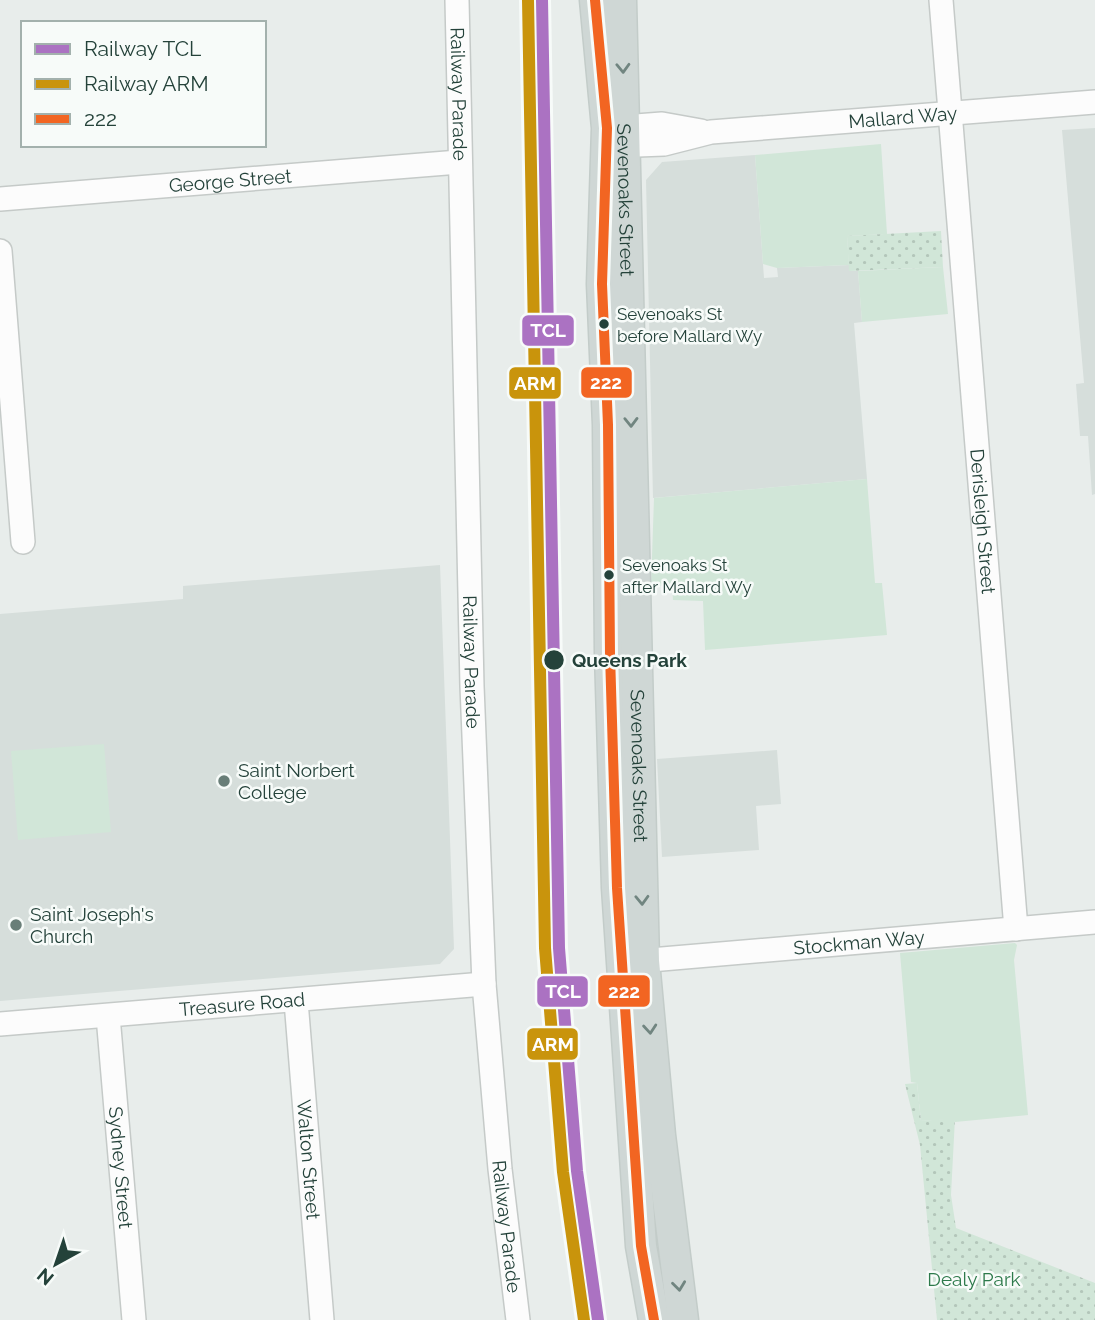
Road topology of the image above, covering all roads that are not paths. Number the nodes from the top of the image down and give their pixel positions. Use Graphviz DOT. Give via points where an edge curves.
graph roads {
  1 [pos="457,0"];
  2 [pos="595,0"];
  3 [pos="621,0"];
  4 [pos="941,0"];
  5 [pos="1095,102"];
  6 [pos="950,114"];
  7 [pos="616,137"];
  8 [pos="459,162"];
  9 [pos="0,199"];
  10 [pos="0,251"];
  11 [pos="23,542"];
  12 [pos="1095,922"];
  13 [pos="1016,929"];
  14 [pos="634,962"];
  15 [pos="484,984"];
  16 [pos="296,1001"];
  17 [pos="108,1016"];
  18 [pos="0,1024"];
  19 [pos="134,1320"];
  20 [pos="322,1320"];
  21 [pos="517,1320"];
  22 [pos="654,1320"];
  23 [pos="683,1320"];
  1 -- 8 [label="street, Railway Parade"];
  2 -- 7 [label="main road, Sevenoaks Street"];
  3 -- 7 [label="main road, Sevenoaks Street, one-way"];
  4 -- 6 [label="street, Derisleigh Street"];
  5 -- 6 [label="street, Mallard Way"];
  6 -- 7 [label="street, Mallard Way" via="711,132 662,124"];
  6 -- 13 [label="street, Derisleigh Street"];
  7 -- 14 [label="main road, Sevenoaks Street" via="602,284 610,654 616,863"];
  8 -- 9 [label="street, George Street"];
  8 -- 15 [label="street, Railway Parade"];
  10 -- 11 [label="street"];
  12 -- 13 [label="street, Stockman Way"];
  13 -- 14 [label="street, Stockman Way"];
  14 -- 22 [label="main road, Sevenoaks Street" via="642,1246"];
  14 -- 23 [label="main road, Sevenoaks Street, one-way"];
  15 -- 16 [label="street, Treasure Road"];
  15 -- 21 [label="street, Railway Parade"];
  16 -- 17 [label="street, Treasure Road"];
  16 -- 20 [label="street, Walton Street"];
  17 -- 18 [label="street, Treasure Road"];
  17 -- 19 [label="street, Sydney Street"];
}
